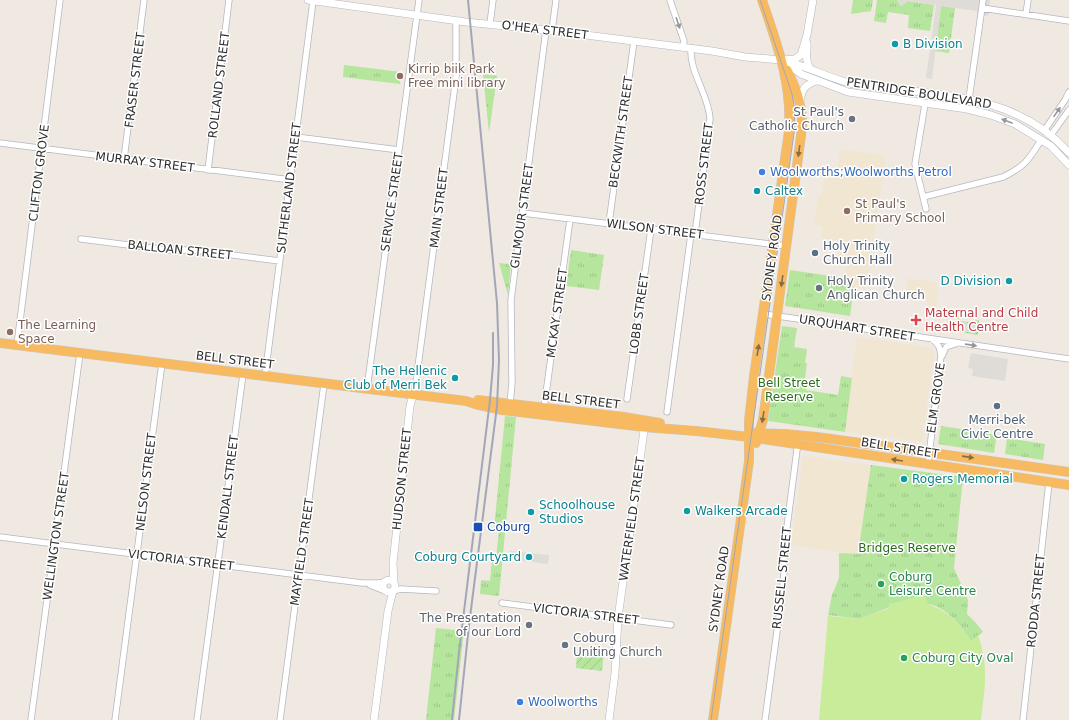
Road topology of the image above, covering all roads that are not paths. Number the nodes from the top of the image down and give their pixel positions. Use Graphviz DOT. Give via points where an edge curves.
graph roads {
  1 [pos="60,0"];
  2 [pos="144,0"];
  3 [pos="229,0"];
  4 [pos="308,0"];
  5 [pos="313,0"];
  6 [pos="419,0"];
  7 [pos="493,0"];
  8 [pos="556,0"];
  9 [pos="670,0"];
  10 [pos="762,0"];
  11 [pos="812,0"];
  12 [pos="983,0"];
  13 [pos="1028,0"];
  14 [pos="338,2"];
  15 [pos="982,8"];
  16 [pos="1026,14"];
  17 [pos="417,15"];
  18 [pos="456,21"];
  19 [pos="1069,21"];
  20 [pos="490,24"];
  21 [pos="549,30"];
  22 [pos="807,35"];
  23 [pos="634,41"];
  24 [pos="687,47"];
  25 [pos="782,60"];
  26 [pos="810,68"];
  27 [pos="817,81"];
  28 [pos="1069,92"];
  29 [pos="969,99"];
  30 [pos="801,104"];
  31 [pos="925,104"];
  32 [pos="967,109"];
  33 [pos="1069,110"];
  34 [pos="1044,131"];
  35 [pos="1051,135"];
  36 [pos="296,137"];
  37 [pos="1041,140"];
  38 [pos="0,143"];
  39 [pos="42,148"];
  40 [pos="399,150"];
  41 [pos="1069,153"];
  42 [pos="124,159"];
  43 [pos="1069,165"];
  44 [pos="208,170"];
  45 [pos="291,180"];
  46 [pos="923,197"];
  47 [pos="926,209"];
  48 [pos="523,213"];
  49 [pos="570,219"];
  50 [pos="609,223"];
  51 [pos="651,229"];
  52 [pos="693,234"];
  53 [pos="81,239"];
  54 [pos="773,244"];
  55 [pos="786,246"];
  56 [pos="280,261"];
  57 [pos="764,314"];
  58 [pos="777,316"];
  59 [pos="932,339"];
  60 [pos="0,343"];
  61 [pos="958,343"];
  62 [pos="17,345"];
  63 [pos="80,353"];
  64 [pos="941,356"];
  65 [pos="1069,359"];
  66 [pos="162,363"];
  67 [pos="243,374"];
  68 [pos="265,376"];
  69 [pos="324,384"];
  70 [pos="367,389"];
  71 [pos="413,395"];
  72 [pos="627,399"];
  73 [pos="466,401"];
  74 [pos="510,404"];
  75 [pos="544,408"];
  76 [pos="666,412"];
  77 [pos="644,424"];
  78 [pos="754,436"];
  79 [pos="798,440"];
  80 [pos="871,445"];
  81 [pos="929,452"];
  82 [pos="871,455"];
  83 [pos="928,464"];
  84 [pos="1069,472"];
  85 [pos="1049,482"];
  86 [pos="1069,485"];
  87 [pos="0,537"];
  88 [pos="55,544"];
  89 [pos="136,554"];
  90 [pos="393,563"];
  91 [pos="218,564"];
  92 [pos="299,574"];
  93 [pos="385,581"];
  94 [pos="362,583"];
  95 [pos="394,583"];
  96 [pos="415,589"];
  97 [pos="389,591"];
  98 [pos="436,591"];
  99 [pos="502,604"];
  100 [pos="618,618"];
  101 [pos="671,625"];
  102 [pos="31,720"];
  103 [pos="115,720"];
  104 [pos="197,720"];
  105 [pos="280,720"];
  106 [pos="374,720"];
  107 [pos="609,720"];
  108 [pos="713,720"];
  109 [pos="765,720"];
  110 [pos="1023,720"];
  1 -- 39 [label="street, CLIFTON GROVE"];
  2 -- 42 [label="street, FRASER STREET"];
  3 -- 44 [label="street, ROLLAND STREET"];
  4 -- 5 [label="street, O'HEA STREET"];
  5 -- 14 [label="street, O'HEA STREET"];
  5 -- 36 [label="street, SUTHERLAND STREET"];
  6 -- 17 [label="street, SERVICE STREET"];
  7 -- 20 [label="street"];
  8 -- 21 [label="street, GILMOUR STREET"];
  9 -- 24 [label="street, ROSS STREET, one-way"];
  10 -- 25 [label="highway, SYDNEY ROAD"];
  11 -- 22 [label="street"];
  12 -- 15 [label="street"];
  13 -- 16 [label="street"];
  14 -- 17 [label="street, O'HEA STREET"];
  15 -- 16 [label="street"];
  15 -- 29 [label="street"];
  16 -- 19 [label="street"];
  17 -- 18 [label="street, O'HEA STREET"];
  17 -- 40 [label="street, SERVICE STREET"];
  18 -- 20 [label="street, O'HEA STREET"];
  18 -- 71 [label="street, MAIN STREET" via="454,96"];
  20 -- 21 [label="street, O'HEA STREET"];
  21 -- 23 [label="street, O'HEA STREET"];
  21 -- 48 [label="street, GILMOUR STREET"];
  22 -- 25 [label="street" via="800,57"];
  22 -- 26 [label="street" via="806,60"];
  23 -- 24 [label="street, O'HEA STREET"];
  23 -- 50 [label="street, BECKWITH STREET"];
  24 -- 25 [label="street, O'HEA STREET" via="745,57"];
  24 -- 52 [label="street, ROSS STREET" via="710,114"];
  25 -- 26 [label="street, PENTRIDGE BOULEVARD"];
  25 -- 27 [label="street, PENTRIDGE BOULEVARD" via="797,72"];
  25 -- 30 [label="highway, SYDNEY ROAD"];
  25 -- 54 [label="highway, SYDNEY ROAD" via="790,119"];
  26 -- 29 [label="street, PENTRIDGE BOULEVARD" via="853,84"];
  27 -- 30 [label="street" via="806,86"];
  27 -- 31 [label="street, PENTRIDGE BOULEVARD" via="852,92"];
  34 -- 28 [label="street, one-way"];
  29 -- 32 [label="street"];
  29 -- 34 [label="street, PENTRIDGE BOULEVARD" via="1019,115"];
  30 -- 55 [label="highway, SYDNEY ROAD, one-way" via="802,128"];
  31 -- 32 [label="street, PENTRIDGE BOULEVARD"];
  31 -- 46 [label="street" via="915,164"];
  37 -- 32 [label="street, PENTRIDGE BOULEVARD, one-way" via="1015,124"];
  33 -- 35 [label="street"];
  34 -- 35 [label="street, PENTRIDGE BOULEVARD"];
  34 -- 37 [label="street"];
  35 -- 37 [label="street"];
  35 -- 41 [label="street, PENTRIDGE BOULEVARD"];
  36 -- 40 [label="street"];
  36 -- 45 [label="street, SUTHERLAND STREET"];
  37 -- 43 [label="street, PENTRIDGE BOULEVARD" via="1052,146"];
  37 -- 46 [label="street" via="1023,166 1014,172"];
  38 -- 39 [label="street, MURRAY STREET"];
  39 -- 42 [label="street, MURRAY STREET"];
  39 -- 62 [label="street, CLIFTON GROVE"];
  40 -- 70 [label="street, SERVICE STREET"];
  42 -- 44 [label="street, MURRAY STREET"];
  44 -- 45 [label="street, MURRAY STREET"];
  45 -- 56 [label="street, SUTHERLAND STREET"];
  46 -- 47 [label="street"];
  48 -- 49 [label="street, WILSON STREET"];
  48 -- 74 [label="street, GILMOUR STREET" via="511,300"];
  49 -- 50 [label="street, WILSON STREET"];
  49 -- 75 [label="street, MCKAY STREET"];
  50 -- 51 [label="street, WILSON STREET"];
  51 -- 52 [label="street, WILSON STREET"];
  51 -- 72 [label="street, LOBB STREET"];
  52 -- 54 [label="street, WILSON STREET"];
  52 -- 76 [label="street, ROSS STREET"];
  53 -- 56 [label="street, BALLOAN STREET"];
  54 -- 55 [label="street, WILSON STREET"];
  54 -- 57 [label="highway, SYDNEY ROAD"];
  55 -- 58 [label="highway, SYDNEY ROAD, one-way"];
  56 -- 68 [label="street, SUTHERLAND STREET"];
  57 -- 58 [label="street, URQUHART STREET"];
  78 -- 57 [label="highway, SYDNEY ROAD, one-way" via="754,376"];
  58 -- 59 [label="street, URQUHART STREET"];
  58 -- 78 [label="highway, SYDNEY ROAD, one-way" via="762,422"];
  59 -- 61 [label="street, URQUHART STREET"];
  59 -- 64 [label="street, ELM GROVE" via="940,348"];
  60 -- 62 [label="highway, BELL STREET"];
  61 -- 64 [label="street, ELM GROVE" via="946,347"];
  61 -- 65 [label="street, URQUHART STREET, one-way"];
  62 -- 63 [label="highway, BELL STREET"];
  63 -- 66 [label="highway, BELL STREET"];
  63 -- 88 [label="street, WELLINGTON STREET"];
  64 -- 81 [label="street, ELM GROVE"];
  66 -- 67 [label="highway, BELL STREET"];
  66 -- 89 [label="street, NELSON STREET"];
  67 -- 68 [label="highway, BELL STREET"];
  67 -- 91 [label="street, KENDALL STREET"];
  68 -- 69 [label="highway, BELL STREET"];
  69 -- 70 [label="highway, BELL STREET"];
  69 -- 92 [label="street, MAYFIELD STREET"];
  70 -- 71 [label="highway, BELL STREET"];
  71 -- 73 [label="highway, BELL STREET"];
  71 -- 90 [label="street, HUDSON STREET"];
  73 -- 74 [label="highway, BELL STREET" via="483,400"];
  73 -- 77 [label="highway, BELL STREET" via="502,410"];
  74 -- 75 [label="highway, BELL STREET"];
  75 -- 77 [label="highway, BELL STREET"];
  77 -- 78 [label="highway, BELL STREET"];
  77 -- 100 [label="street, WATERFIELD STREET"];
  78 -- 79 [label="highway, BELL STREET"];
  78 -- 108 [label="highway, SYDNEY ROAD"];
  79 -- 80 [label="highway, BELL STREET"];
  79 -- 82 [label="highway, BELL STREET"];
  79 -- 109 [label="street, RUSSELL STREET" via="784,550 783,587"];
  80 -- 81 [label="highway, BELL STREET"];
  80 -- 82 [label="highway"];
  81 -- 83 [label="street, ELM GROVE"];
  81 -- 84 [label="highway, BELL STREET, one-way"];
  83 -- 82 [label="highway, BELL STREET, one-way"];
  83 -- 85 [label="highway, BELL STREET"];
  85 -- 86 [label="highway, BELL STREET"];
  85 -- 110 [label="street, RODDA STREET"];
  87 -- 88 [label="street, VICTORIA STREET"];
  88 -- 89 [label="street, VICTORIA STREET"];
  88 -- 102 [label="street, WELLINGTON STREET"];
  89 -- 91 [label="street, VICTORIA STREET"];
  89 -- 103 [label="street, NELSON STREET"];
  90 -- 93 [label="street, HUDSON STREET"];
  90 -- 95 [label="street, HUDSON STREET"];
  91 -- 92 [label="street, VICTORIA STREET"];
  91 -- 104 [label="street, KENDALL STREET"];
  92 -- 94 [label="street, VICTORIA STREET"];
  92 -- 105 [label="street, MAYFIELD STREET"];
  93 -- 94 [label="street, VICTORIA STREET"];
  93 -- 95 [label="street"];
  93 -- 97 [label="street" via="383,585"];
  94 -- 97 [label="street, VICTORIA STREET"];
  95 -- 96 [label="street, VICTORIA STREET"];
  95 -- 97 [label="street, HUDSON STREET" via="396,587"];
  96 -- 97 [label="street, VICTORIA STREET"];
  96 -- 98 [label="street, VICTORIA STREET"];
  97 -- 106 [label="street"];
  99 -- 100 [label="street, VICTORIA STREET"];
  100 -- 101 [label="street, VICTORIA STREET"];
  100 -- 107 [label="street, WATERFIELD STREET"];
}
